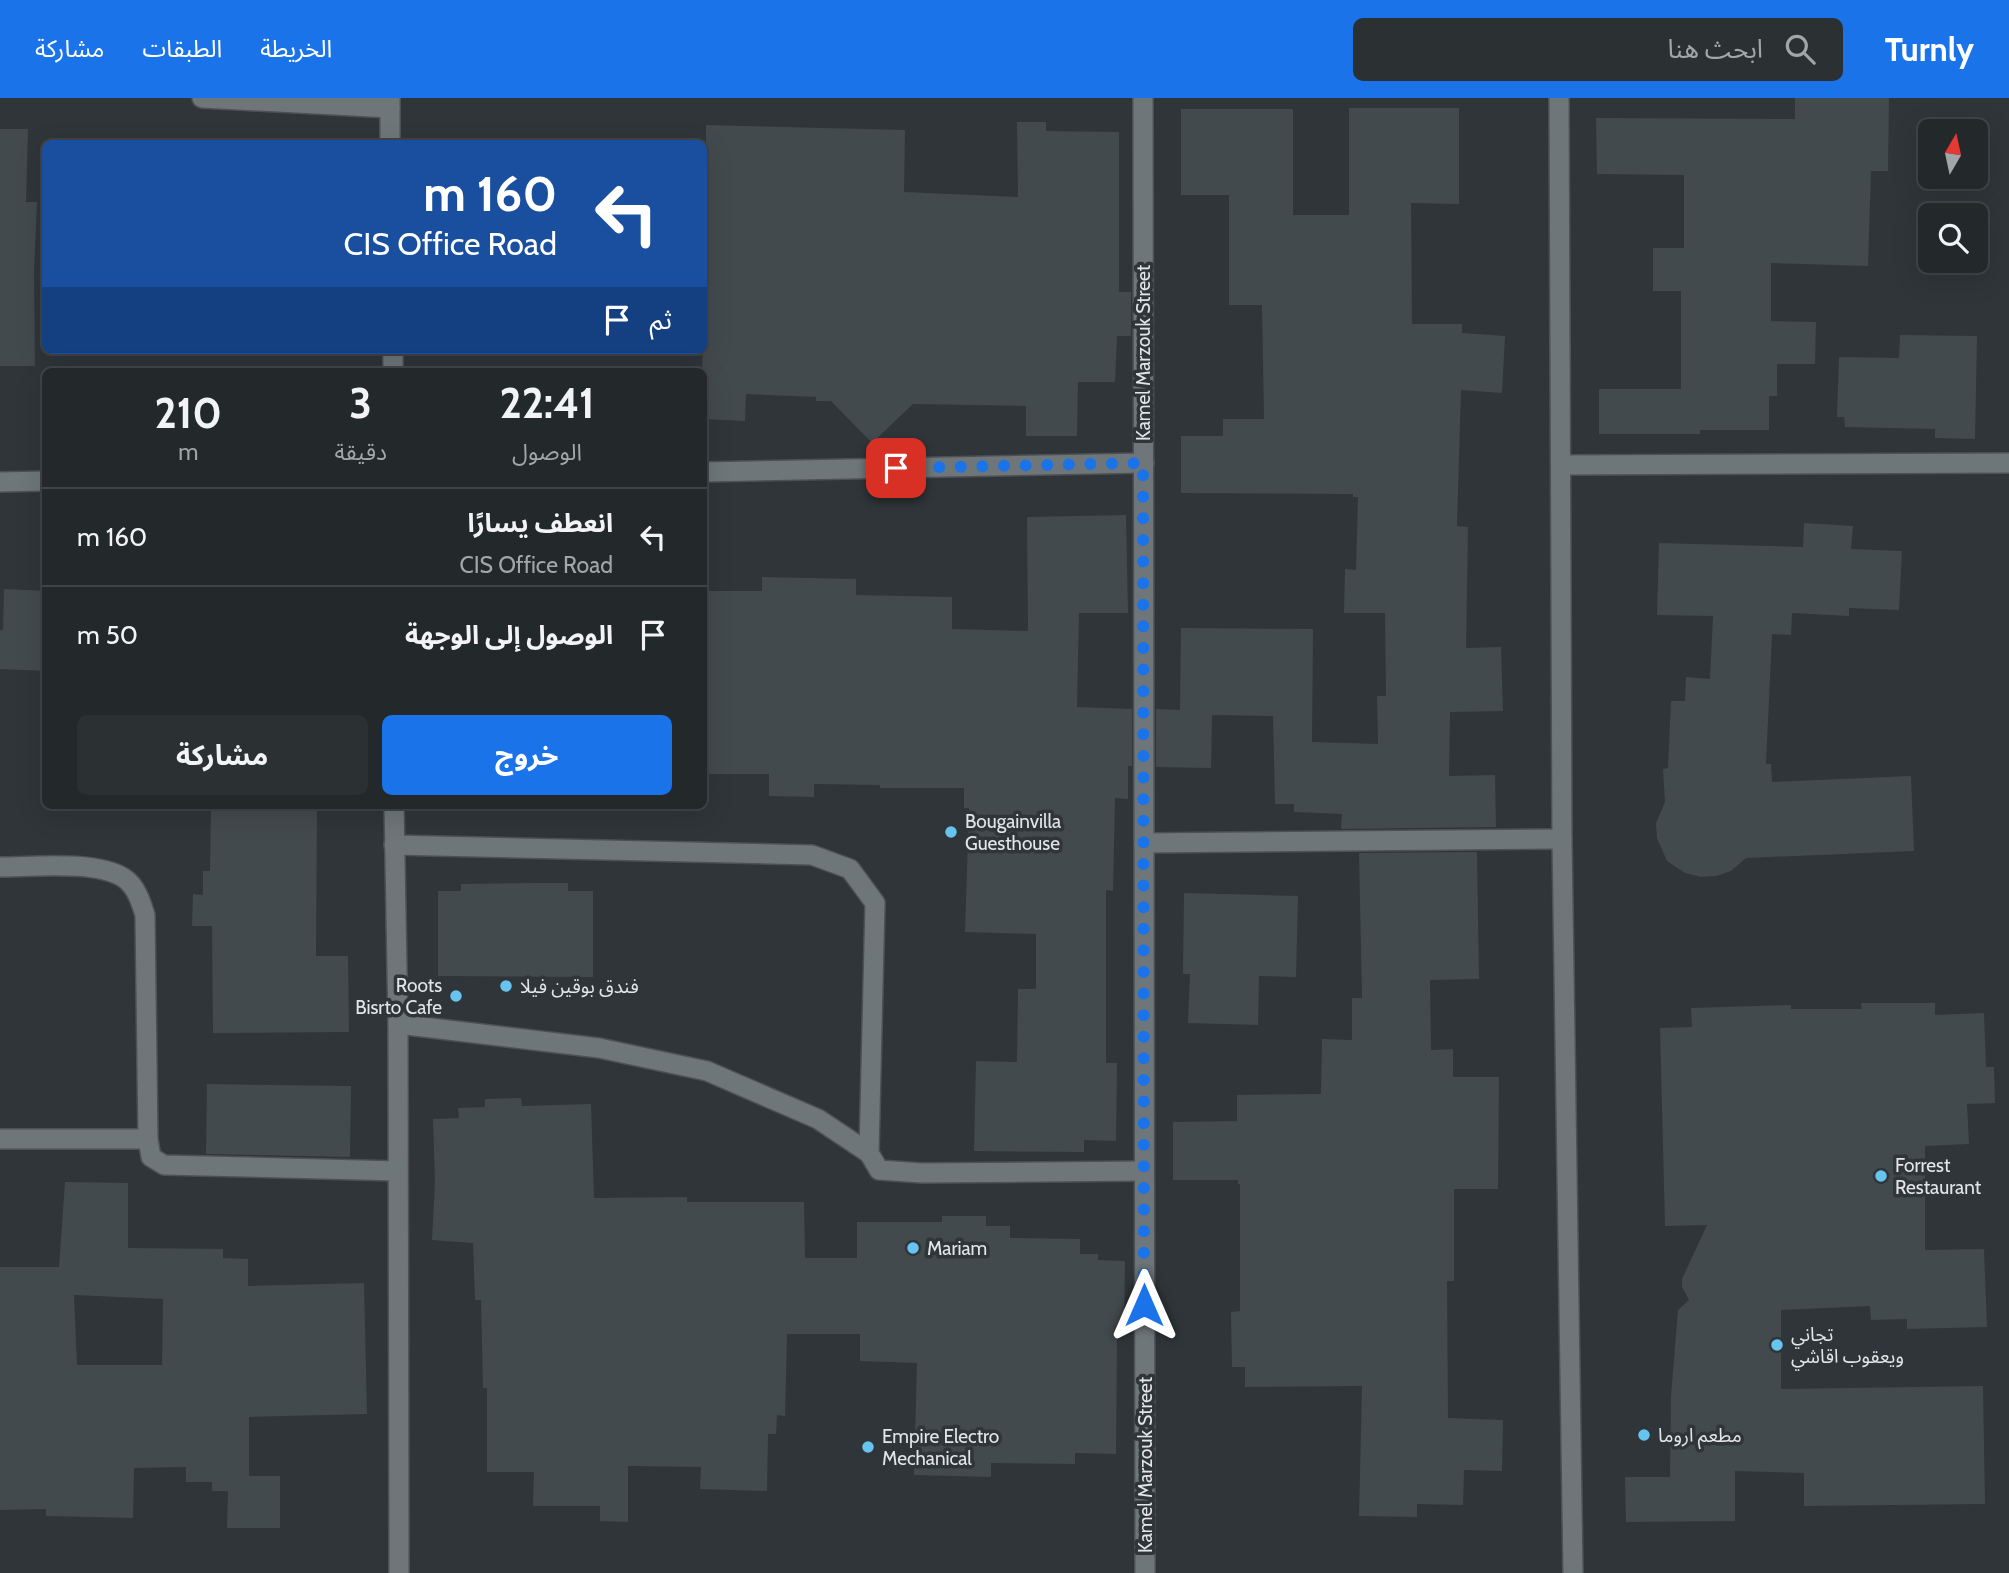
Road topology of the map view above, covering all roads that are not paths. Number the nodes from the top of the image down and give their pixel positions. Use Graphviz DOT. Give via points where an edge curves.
graph roads {
  1 [pos="202,98"];
  2 [pos="1143,98"];
  3 [pos="1559,98"];
  4 [pos="390,103"];
  5 [pos="390,140"];
  6 [pos="1143,463"];
  7 [pos="2009,463"];
  8 [pos="1561,465"];
  9 [pos="707,472"];
  10 [pos="42,481"];
  11 [pos="0,482"];
  12 [pos="394,809"];
  13 [pos="1562,839"];
  14 [pos="1144,844"];
  15 [pos="394,845"];
  16 [pos="0,867"];
  17 [pos="398,1024"];
  18 [pos="0,1139"];
  19 [pos="148,1139"];
  20 [pos="869,1153"];
  21 [pos="398,1171"];
  22 [pos="1144,1171"];
  23 [pos="399,1573"];
  24 [pos="1145,1573"];
  25 [pos="1573,1573"];
  1 -- 4 [label="street"];
  2 -- 6 [label="street, Kamel Marzouk Street"];
  3 -- 8 [label="street"];
  4 -- 5 [label="street"];
  6 -- 9 [label="street"];
  6 -- 14 [label="street, Kamel Marzouk Street"];
  7 -- 8 [label="street"];
  8 -- 13 [label="street"];
  10 -- 11 [label="street"];
  12 -- 15 [label="street"];
  13 -- 14 [label="street"];
  13 -- 25 [label="street"];
  14 -- 22 [label="street, Kamel Marzouk Street"];
  15 -- 17 [label="street"];
  15 -- 20 [label="street" via="812,855 850,869 875,903"];
  16 -- 19 [label="street" via="98,867 125,878 139,896 145,915"];
  17 -- 20 [label="street" via="599,1048 707,1071 818,1119"];
  17 -- 21 [label="street"];
  18 -- 19 [label="street"];
  19 -- 21 [label="street" via="151,1157 164,1165"];
  20 -- 22 [label="street" via="879,1170 922,1173"];
  21 -- 23 [label="street"];
  22 -- 24 [label="street, Kamel Marzouk Street"];
}
